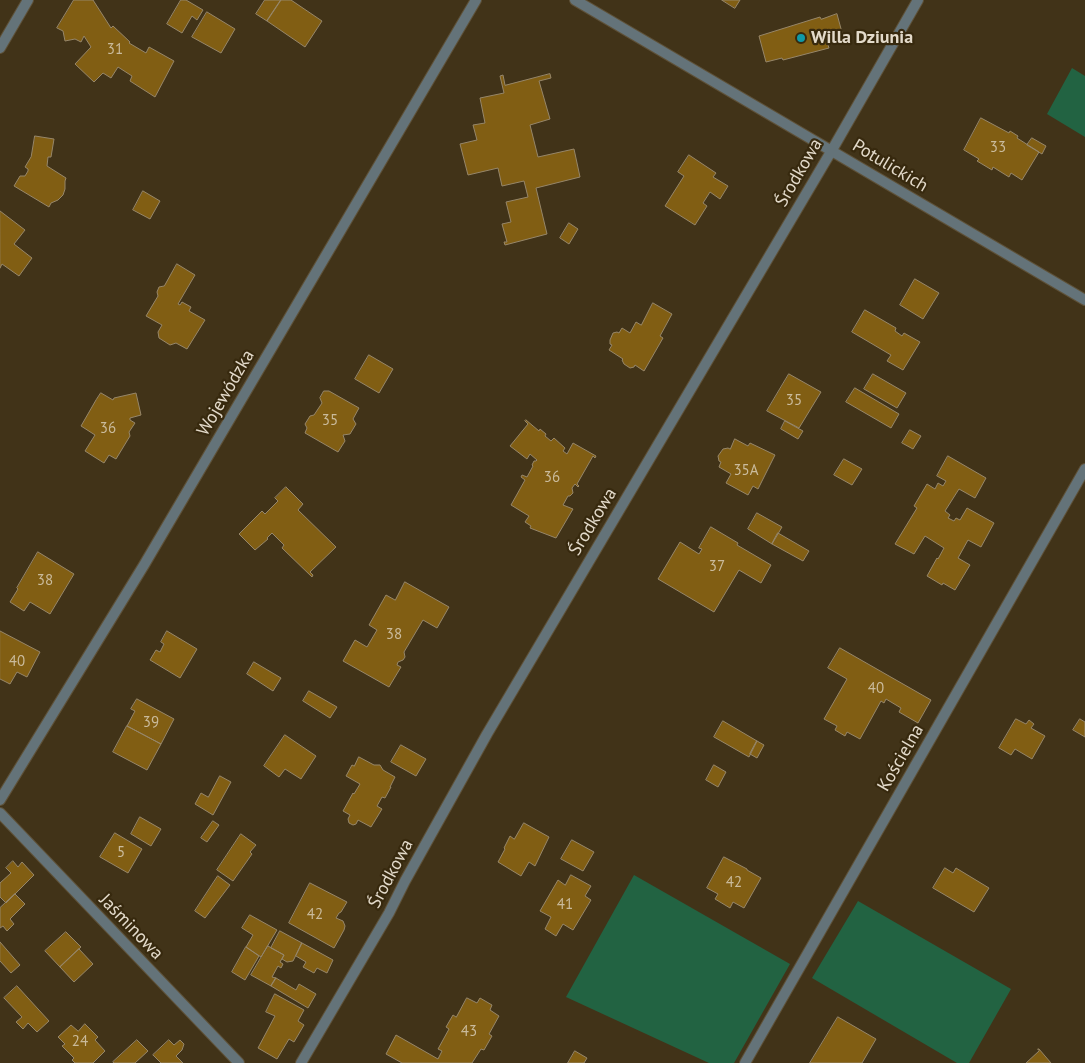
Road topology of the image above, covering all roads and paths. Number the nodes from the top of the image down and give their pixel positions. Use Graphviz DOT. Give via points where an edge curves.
graph roads {
  1 [pos="28,0"];
  2 [pos="476,0"];
  3 [pos="575,0"];
  4 [pos="918,0"];
  5 [pos="0,48"];
  6 [pos="832,150"];
  7 [pos="1085,300"];
  8 [pos="1085,469"];
  9 [pos="0,800"];
  10 [pos="0,813"];
  11 [pos="239,1063"];
  12 [pos="301,1063"];
  13 [pos="745,1063"];
  1 -- 5 [label="street"];
  2 -- 9 [label="street, Wojewódzka" via="144,565"];
  3 -- 6 [label="street, Potulickich"];
  4 -- 6 [label="street, Środkowa"];
  6 -- 7 [label="street, Potulickich"];
  6 -- 12 [label="street, Środkowa" via="487,734"];
  8 -- 13 [label="street, Kościelna"];
  10 -- 11 [label="street, Jaśminowa"];
}
